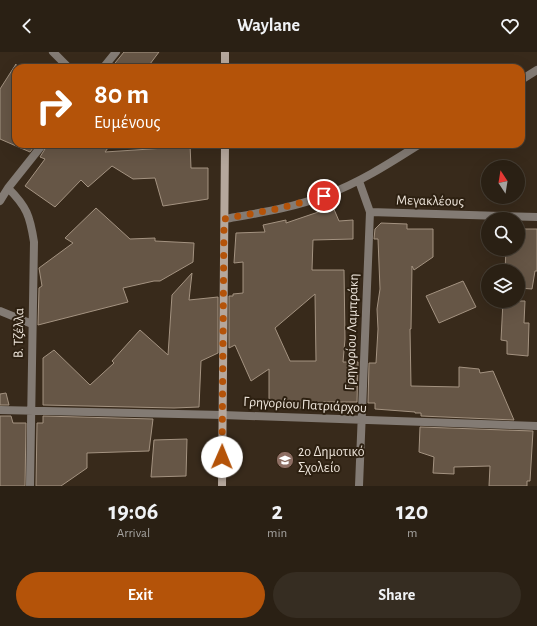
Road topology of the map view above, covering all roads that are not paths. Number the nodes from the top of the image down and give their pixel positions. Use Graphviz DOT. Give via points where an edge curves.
graph roads {
  1 [pos="53,52"];
  2 [pos="116,52"];
  3 [pos="226,52"];
  4 [pos="65,64"];
  5 [pos="106,64"];
  6 [pos="225,64"];
  7 [pos="537,70"];
  8 [pos="525,78"];
  9 [pos="40,148"];
  10 [pos="225,148"];
  11 [pos="413,148"];
  12 [pos="359,180"];
  13 [pos="8,188"];
  14 [pos="0,202"];
  15 [pos="370,212"];
  16 [pos="537,217"];
  17 [pos="224,219"];
  18 [pos="0,311"];
  19 [pos="32,324"];
  20 [pos="0,410"];
  21 [pos="31,411"];
  22 [pos="223,414"];
  23 [pos="362,421"];
  24 [pos="537,426"];
  25 [pos="30,486"];
  26 [pos="222,486"];
  27 [pos="359,486"];
  1 -- 4 [label="street"];
  2 -- 5 [label="street"];
  3 -- 6 [label="street"];
  7 -- 8 [label="street"];
  9 -- 13 [label="street"];
  10 -- 17 [label="street"];
  11 -- 12 [label="street"];
  12 -- 15 [label="street, Γρηγορίου Λαμπράκη"];
  12 -- 17 [label="street" via="304,202"];
  13 -- 14 [label="street"];
  13 -- 19 [label="street, Β. Τζέλλα" via="20,200 32,224"];
  15 -- 16 [label="street, Μεγακλέους"];
  15 -- 23 [label="street, Γρηγορίου Λαμπράκη"];
  17 -- 22 [label="street"];
  18 -- 19 [label="street"];
  19 -- 21 [label="street, Β. Τζέλλα"];
  20 -- 21 [label="street, Γρηγορίου Πατριάρχου"];
  21 -- 22 [label="street, Γρηγορίου Πατριάρχου"];
  21 -- 25 [label="street, Β. Τζέλλα"];
  22 -- 23 [label="street, Γρηγορίου Πατριάρχου"];
  22 -- 26 [label="street"];
  23 -- 24 [label="street, Γρηγορίου Πατριάρχου"];
  23 -- 27 [label="street, Γρηγορίου Λαμπράκη"];
}
